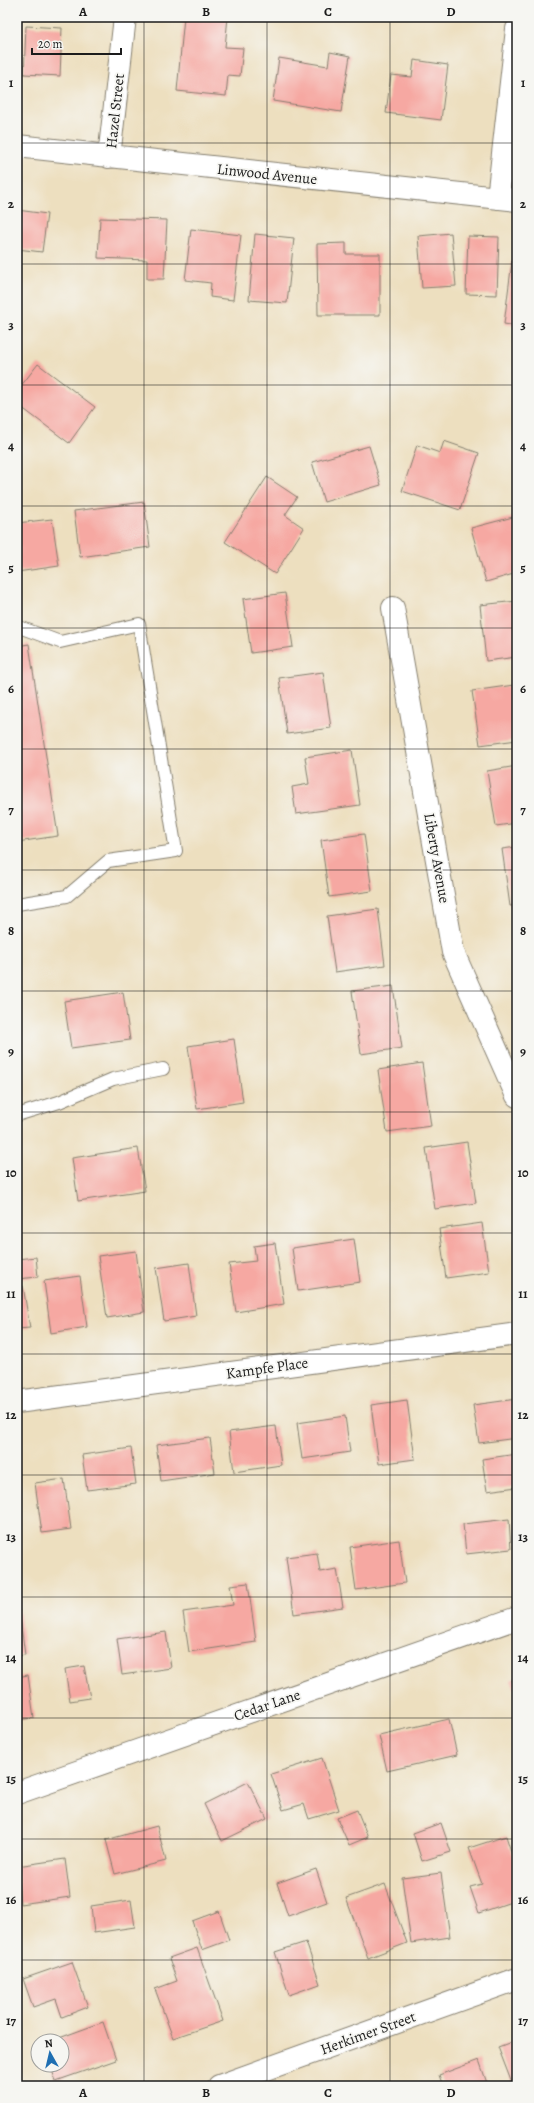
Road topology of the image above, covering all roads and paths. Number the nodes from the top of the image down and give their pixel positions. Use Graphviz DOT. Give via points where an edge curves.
graph roads {
  1 [pos="125,17"];
  2 [pos="517,29"];
  3 [pos="17,146"];
  4 [pos="109,158"];
  5 [pos="507,199"];
  6 [pos="393,608"];
  7 [pos="17,628"];
  8 [pos="17,904"];
  9 [pos="163,1069"];
  10 [pos="517,1096"];
  11 [pos="17,1115"];
  12 [pos="517,1334"];
  13 [pos="17,1402"];
  14 [pos="517,1618"];
  15 [pos="17,1793"];
  16 [pos="517,1979"];
  17 [pos="219,2086"];
  1 -- 4 [label="street, Hazel Street"];
  2 -- 5 [label="street"];
  3 -- 4 [label="street, Linwood Avenue"];
  4 -- 5 [label="street, Linwood Avenue"];
  6 -- 10 [label="street, Liberty Avenue" via="453,952"];
  7 -- 8 [label="lane" via="60,642 139,624 176,851 108,861 67,896"];
  9 -- 11 [label="lane" via="113,1079 59,1102"];
  12 -- 13 [label="street, Kampfe Place"];
  14 -- 15 [label="street, Cedar Lane"];
  16 -- 17 [label="street, Herkimer Street"];
}
